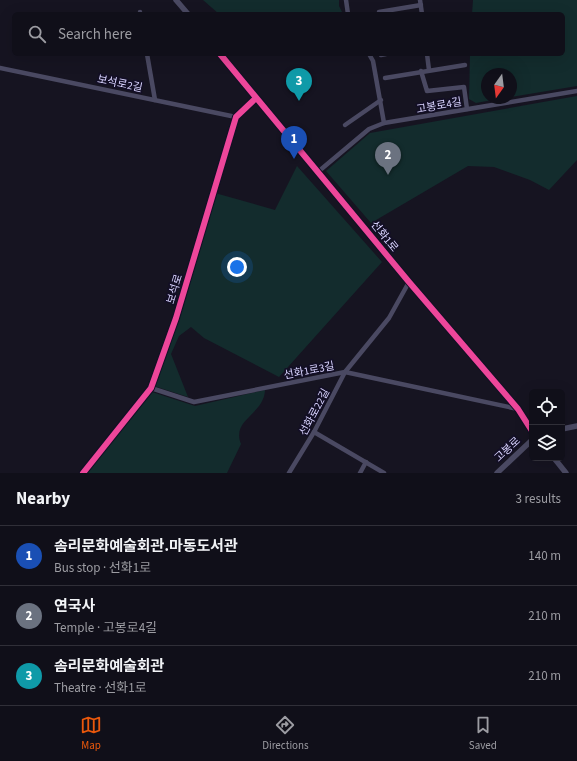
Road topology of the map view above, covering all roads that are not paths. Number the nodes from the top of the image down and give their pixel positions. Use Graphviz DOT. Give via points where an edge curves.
graph roads {
  1 [pos="176,0"];
  2 [pos="346,0"];
  3 [pos="420,3"];
  4 [pos="186,12"];
  5 [pos="348,12"];
  6 [pos="379,12"];
  7 [pos="147,56"];
  8 [pos="222,56"];
  9 [pos="370,56"];
  10 [pos="427,56"];
  11 [pos="465,65"];
  12 [pos="0,68"];
  13 [pos="429,70"];
  14 [pos="421,71"];
  15 [pos="385,78"];
  16 [pos="577,90"];
  17 [pos="256,98"];
  18 [pos="155,100"];
  19 [pos="381,100"];
  20 [pos="467,109"];
  21 [pos="236,117"];
  22 [pos="384,123"];
  23 [pos="345,125"];
  24 [pos="319,170"];
  25 [pos="410,282"];
  26 [pos="345,372"];
  27 [pos="151,388"];
  28 [pos="518,409"];
  29 [pos="529,426"];
  30 [pos="577,426"];
  31 [pos="565,429"];
  32 [pos="314,432"];
  33 [pos="529,443"];
  34 [pos="556,461"];
  35 [pos="366,462"];
  36 [pos="83,473"];
  37 [pos="289,473"];
  38 [pos="360,473"];
  39 [pos="384,473"];
  40 [pos="497,473"];
  41 [pos="566,473"];
  1 -- 4 [label="street"];
  2 -- 5 [label="street"];
  3 -- 6 [label="street"];
  7 -- 18 [label="street"];
  8 -- 17 [label="street, 선화1로"];
  9 -- 19 [label="street"];
  10 -- 13 [label="street"];
  11 -- 13 [label="street"];
  12 -- 18 [label="street, 보석로2길"];
  13 -- 14 [label="street"];
  14 -- 15 [label="street"];
  14 -- 20 [label="street" via="427,91 464,87"];
  16 -- 20 [label="street, 고봉로4길"];
  17 -- 21 [label="street, 보석로"];
  17 -- 24 [label="street, 선화1로"];
  18 -- 21 [label="street, 보석로2길"];
  19 -- 22 [label="street"];
  19 -- 23 [label="street"];
  20 -- 22 [label="street, 고봉로4길"];
  21 -- 27 [label="street, 보석로" via="176,318"];
  22 -- 24 [label="street, 고봉로4길" via="369,129"];
  24 -- 25 [label="street, 선화1로"];
  25 -- 26 [label="street, 선화로22길" via="389,318"];
  25 -- 28 [label="street, 선화1로"];
  26 -- 27 [label="street, 선화1로3길" via="194,402"];
  26 -- 28 [label="street, 선화1로3길"];
  26 -- 32 [label="street, 선화로22길"];
  27 -- 36 [label="street, 보석로"];
  28 -- 29 [label="street, 선화1로"];
  30 -- 31 [label="street"];
  32 -- 35 [label="street"];
  32 -- 37 [label="street, 선화로22길"];
  33 -- 40 [label="street, 고봉로"];
  34 -- 41 [label="street"];
  35 -- 38 [label="street"];
  35 -- 39 [label="street"];
}
